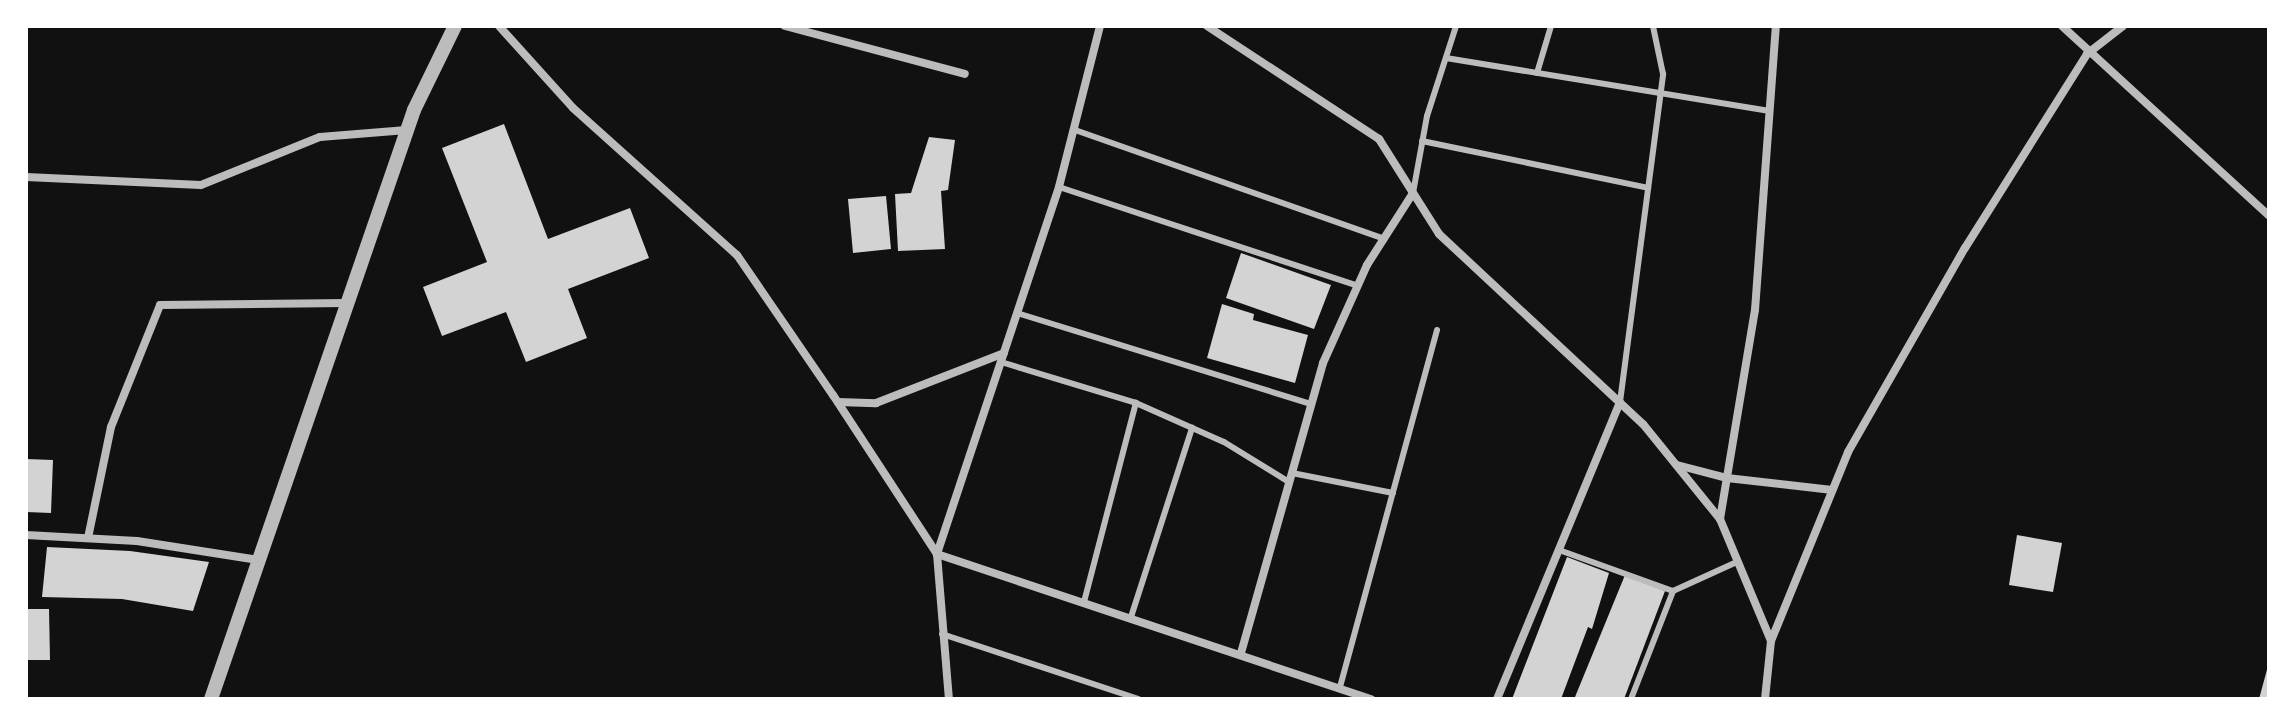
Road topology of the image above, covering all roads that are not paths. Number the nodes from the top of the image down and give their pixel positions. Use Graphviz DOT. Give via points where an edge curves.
graph roads {
  1 [pos="455,26"];
  2 [pos="499,26"];
  3 [pos="785,26"];
  4 [pos="1100,26"];
  5 [pos="1207,26"];
  6 [pos="1456,26"];
  7 [pos="1551,26"];
  8 [pos="1653,26"];
  9 [pos="1776,26"];
  10 [pos="2062,26"];
  11 [pos="2123,26"];
  12 [pos="2087,54"];
  13 [pos="1446,58"];
  14 [pos="1537,73"];
  15 [pos="965,74"];
  16 [pos="1660,93"];
  17 [pos="1770,111"];
  18 [pos="407,130"];
  19 [pos="1075,130"];
  20 [pos="1422,141"];
  21 [pos="26,177"];
  22 [pos="1059,187"];
  23 [pos="1648,188"];
  24 [pos="1413,193"];
  25 [pos="2269,216"];
  26 [pos="1384,239"];
  27 [pos="1358,286"];
  28 [pos="347,303"];
  29 [pos="1017,313"];
  30 [pos="1437,330"];
  31 [pos="1002,358"];
  32 [pos="838,402"];
  33 [pos="1620,402"];
  34 [pos="1136,403"];
  35 [pos="1311,404"];
  36 [pos="1192,428"];
  37 [pos="1676,465"];
  38 [pos="1290,478"];
  39 [pos="1727,478"];
  40 [pos="1832,490"];
  41 [pos="1393,493"];
  42 [pos="1720,519"];
  43 [pos="26,535"];
  44 [pos="88,538"];
  45 [pos="1559,550"];
  46 [pos="937,554"];
  47 [pos="259,560"];
  48 [pos="1737,562"];
  49 [pos="1673,591"];
  50 [pos="1084,602"];
  51 [pos="1131,617"];
  52 [pos="942,634"];
  53 [pos="1771,641"];
  54 [pos="1241,653"];
  55 [pos="1340,687"];
  56 [pos="211,699"];
  57 [pos="949,699"];
  58 [pos="1139,699"];
  59 [pos="1371,699"];
  60 [pos="1497,699"];
  61 [pos="1631,699"];
  62 [pos="1765,699"];
  1 -- 18 [label="street"];
  2 -- 32 [label="street" via="573,108 737,255"];
  3 -- 15 [label="street"];
  4 -- 19 [label="street"];
  5 -- 24 [label="street" via="1379,139"];
  6 -- 13 [label="lane"];
  7 -- 14 [label="lane"];
  8 -- 16 [label="lane" via="1663,74"];
  9 -- 17 [label="street"];
  10 -- 12 [label="street"];
  11 -- 12 [label="street"];
  12 -- 25 [label="street"];
  12 -- 40 [label="street" via="1965,248 1848,452"];
  13 -- 14 [label="lane"];
  13 -- 20 [label="lane"];
  14 -- 16 [label="lane"];
  16 -- 17 [label="lane"];
  16 -- 23 [label="lane"];
  17 -- 39 [label="street" via="1755,310"];
  18 -- 21 [label="street" via="320,137 201,185"];
  18 -- 28 [label="street"];
  19 -- 22 [label="street"];
  19 -- 26 [label="lane"];
  20 -- 23 [label="lane"];
  20 -- 24 [label="lane"];
  22 -- 27 [label="lane"];
  22 -- 29 [label="street"];
  23 -- 33 [label="lane"];
  24 -- 26 [label="street"];
  24 -- 33 [label="street" via="1439,234"];
  26 -- 27 [label="street"];
  27 -- 35 [label="street" via="1323,363"];
  28 -- 44 [label="street" via="160,305 111,427"];
  28 -- 47 [label="street"];
  29 -- 31 [label="street"];
  29 -- 35 [label="lane"];
  30 -- 41 [label="lane"];
  31 -- 32 [label="street" via="876,403"];
  31 -- 34 [label="lane"];
  31 -- 46 [label="street"];
  32 -- 46 [label="street"];
  33 -- 37 [label="street"];
  33 -- 45 [label="street"];
  34 -- 36 [label="lane"];
  34 -- 50 [label="lane"];
  35 -- 38 [label="street"];
  36 -- 38 [label="lane"];
  36 -- 51 [label="lane"];
  37 -- 39 [label="street"];
  37 -- 42 [label="street"];
  38 -- 41 [label="lane"];
  38 -- 54 [label="street"];
  39 -- 40 [label="street"];
  39 -- 42 [label="street"];
  40 -- 53 [label="street"];
  41 -- 55 [label="lane"];
  42 -- 48 [label="street"];
  43 -- 44 [label="street"];
  44 -- 47 [label="street"];
  45 -- 49 [label="lane"];
  45 -- 60 [label="street"];
  46 -- 50 [label="street"];
  46 -- 52 [label="street"];
  47 -- 56 [label="street"];
  48 -- 49 [label="lane"];
  48 -- 53 [label="street"];
  49 -- 61 [label="lane"];
  50 -- 51 [label="street"];
  51 -- 54 [label="street"];
  52 -- 57 [label="street"];
  52 -- 58 [label="lane"];
  53 -- 62 [label="street"];
  54 -- 55 [label="street"];
  55 -- 59 [label="street"];
}
